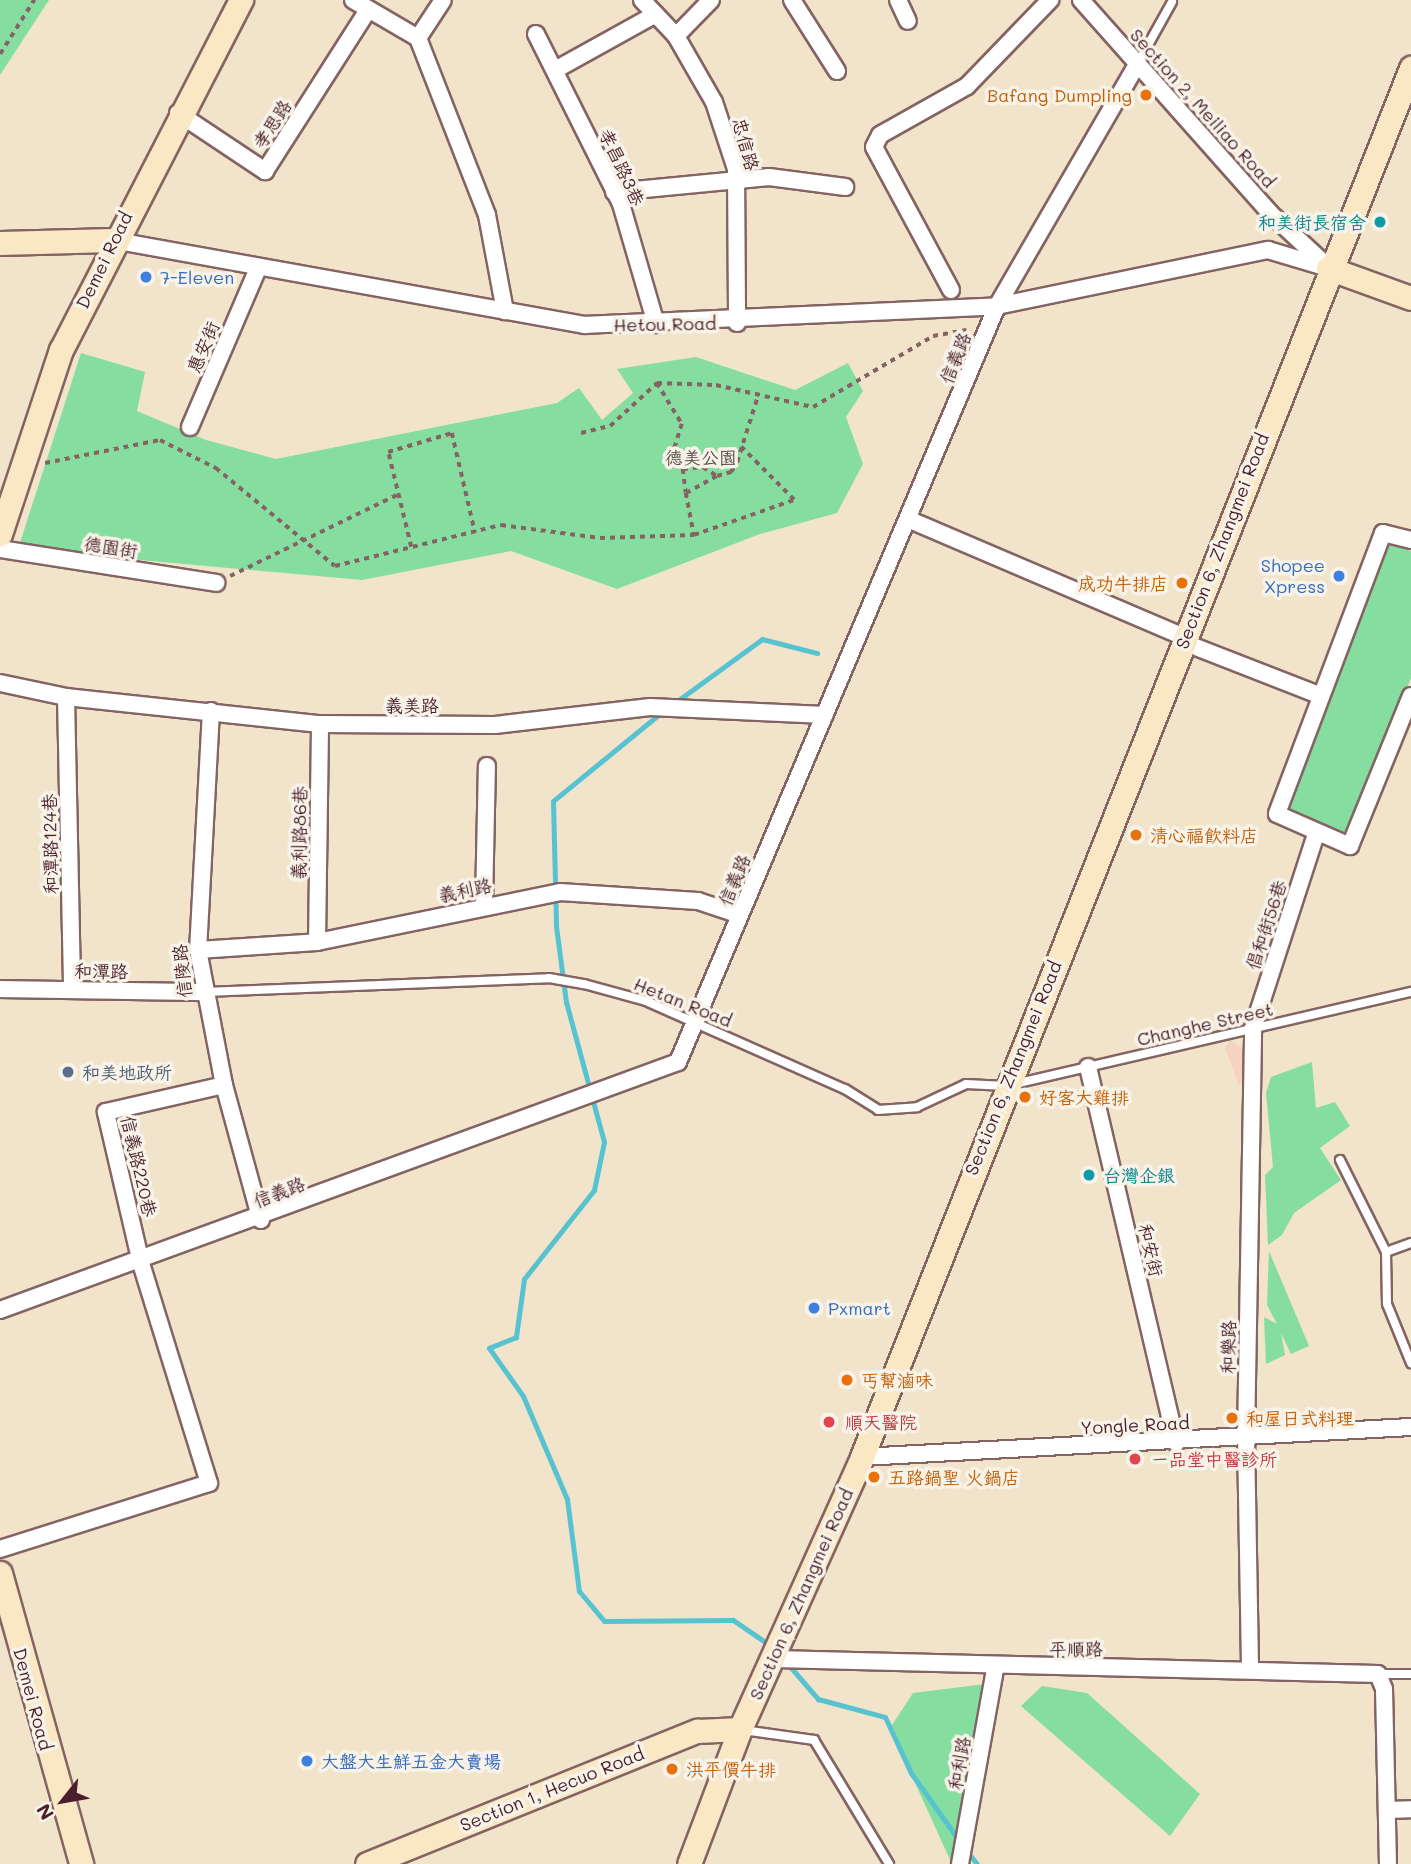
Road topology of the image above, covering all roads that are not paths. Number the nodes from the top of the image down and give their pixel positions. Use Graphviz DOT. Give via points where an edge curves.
graph roads {
  1 [pos="241,0"];
  2 [pos="353,0"];
  3 [pos="443,0"];
  4 [pos="642,0"];
  5 [pos="711,0"];
  6 [pos="792,0"];
  7 [pos="898,0"];
  8 [pos="1050,0"];
  9 [pos="1081,0"];
  10 [pos="1172,2"];
  11 [pos="368,10"];
  12 [pos="656,14"];
  13 [pos="908,21"];
  14 [pos="536,34"];
  15 [pos="676,36"];
  16 [pos="418,38"];
  17 [pos="1138,63"];
  18 [pos="1411,68"];
  19 [pos="555,71"];
  20 [pos="836,71"];
  21 [pos="178,113"];
  22 [pos="737,180"];
  23 [pos="845,187"];
  24 [pos="614,192"];
  25 [pos="112,240"];
  26 [pos="0,243"];
  27 [pos="1328,268"];
  28 [pos="255,275"];
  29 [pos="951,290"];
  30 [pos="1411,298"];
  31 [pos="997,306"];
  32 [pos="505,311"];
  33 [pos="737,323"];
  34 [pos="656,324"];
  35 [pos="190,427"];
  36 [pos="4,510"];
  37 [pos="910,520"];
  38 [pos="0,534"];
  39 [pos="1411,540"];
  40 [pos="0,549"];
  41 [pos="216,583"];
  42 [pos="1183,640"];
  43 [pos="0,682"];
  44 [pos="1319,695"];
  45 [pos="66,696"];
  46 [pos="1411,696"];
  47 [pos="211,711"];
  48 [pos="825,715"];
  49 [pos="320,724"];
  50 [pos="487,766"];
  51 [pos="1316,834"];
  52 [pos="484,905"];
  53 [pos="740,915"];
  54 [pos="317,942"];
  55 [pos="198,950"];
  56 [pos="0,989"];
  57 [pos="72,990"];
  58 [pos="202,992"];
  59 [pos="1411,992"];
  60 [pos="695,1023"];
  61 [pos="1254,1028"];
  62 [pos="1088,1067"];
  63 [pos="223,1085"];
  64 [pos="1006,1087"];
  65 [pos="1340,1160"];
  66 [pos="261,1220"];
  67 [pos="1411,1242"];
  68 [pos="1386,1252"];
  69 [pos="141,1263"];
  70 [pos="0,1310"];
  71 [pos="1411,1363"];
  72 [pos="1411,1427"];
  73 [pos="1246,1438"];
  74 [pos="1176,1443"];
  75 [pos="862,1457"];
  76 [pos="0,1549"];
  77 [pos="0,1576"];
  78 [pos="775,1660"];
  79 [pos="1250,1666"];
  80 [pos="995,1669"];
  81 [pos="1378,1674"];
  82 [pos="1411,1674"];
  83 [pos="740,1729"];
  84 [pos="1411,1809"];
  85 [pos="1388,1810"];
  86 [pos="81,1864"];
  87 [pos="367,1864"];
  88 [pos="689,1864"];
  89 [pos="889,1864"];
  90 [pos="960,1864"];
  91 [pos="1388,1864"];
  1 -- 21 [label="street, Demei Road"];
  2 -- 11 [label="street"];
  3 -- 16 [label="street"];
  4 -- 12 [label="street, 忠信路"];
  5 -- 15 [label="street"];
  6 -- 20 [label="street"];
  7 -- 13 [label="street"];
  8 -- 29 [label="street" via="967,86 880,135 874,147"];
  9 -- 17 [label="street, Section 2, Meiliao Road"];
  10 -- 17 [label="lane"];
  11 -- 16 [label="street"];
  11 -- 21 [label="street, 孝思路" via="265,171"];
  12 -- 15 [label="street, 忠信路"];
  12 -- 19 [label="street"];
  14 -- 19 [label="street, 孝昌路3巷"];
  15 -- 22 [label="street, 忠信路" via="714,102"];
  16 -- 32 [label="street" via="487,215"];
  17 -- 27 [label="street, Section 2, Meiliao Road"];
  17 -- 31 [label="street, 信義路"];
  18 -- 27 [label="street, Section 6, Zhangmei Road"];
  19 -- 24 [label="street, 孝昌路3巷"];
  21 -- 25 [label="street, Demei Road"];
  22 -- 23 [label="street" via="769,177"];
  22 -- 24 [label="street"];
  22 -- 33 [label="street, 忠信路"];
  24 -- 34 [label="street, 孝昌路3巷"];
  25 -- 26 [label="street, Hetou Road"];
  25 -- 28 [label="street, Hetou Road"];
  25 -- 36 [label="street, Demei Road" via="61,350 23,468"];
  27 -- 30 [label="street"];
  27 -- 31 [label="street, Hetou Road" via="1268,250"];
  27 -- 42 [label="street, Section 6, Zhangmei Road"];
  28 -- 32 [label="street, Hetou Road"];
  28 -- 35 [label="street, 惠安街"];
  31 -- 33 [label="street, Hetou Road"];
  31 -- 37 [label="street, 信義路"];
  32 -- 34 [label="street, Hetou Road" via="585,326"];
  33 -- 34 [label="street, Hetou Road"];
  36 -- 38 [label="street, Demei Road"];
  37 -- 42 [label="street"];
  37 -- 48 [label="street, 信義路"];
  39 -- 44 [label="street" via="1383,533"];
  40 -- 41 [label="street, 德園街"];
  42 -- 44 [label="street"];
  42 -- 64 [label="street, Section 6, Zhangmei Road"];
  43 -- 45 [label="street, 義美路"];
  44 -- 51 [label="street" via="1278,814"];
  45 -- 47 [label="street, 義美路"];
  45 -- 57 [label="street, 和潭路124巷"];
  46 -- 51 [label="street" via="1350,846"];
  47 -- 49 [label="street, 義美路"];
  47 -- 55 [label="street, 信陵路"];
  48 -- 49 [label="street, 義美路" via="660,707 495,725"];
  48 -- 53 [label="street, 信義路"];
  49 -- 54 [label="street, 義利路86巷"];
  50 -- 52 [label="street"];
  51 -- 61 [label="street, 倡和街56巷"];
  52 -- 53 [label="street, 義利路" via="560,892 698,901"];
  52 -- 54 [label="street, 義利路"];
  53 -- 60 [label="street, 信義路"];
  54 -- 55 [label="street, 義利路"];
  55 -- 58 [label="street, 信陵路"];
  56 -- 57 [label="street, 和潭路"];
  57 -- 58 [label="street, 和潭路"];
  58 -- 60 [label="lane, Hetan Road" via="549,978 646,1000"];
  58 -- 63 [label="street, 信陵路"];
  59 -- 61 [label="lane, Changhe Street"];
  60 -- 64 [label="lane, Hetan Road" via="878,1110 917,1107 965,1084"];
  60 -- 66 [label="street, 信義路" via="672,1067"];
  61 -- 62 [label="lane, Changhe Street"];
  61 -- 73 [label="street, 和樂路"];
  62 -- 64 [label="lane, Changhe Street"];
  62 -- 74 [label="street, 和安街"];
  63 -- 66 [label="street, 信陵路"];
  63 -- 69 [label="street, 信義路220巷" via="106,1112"];
  64 -- 75 [label="street, Section 6, Zhangmei Road"];
  65 -- 68 [label="lane"];
  66 -- 69 [label="street, 信義路"];
  67 -- 68 [label="lane"];
  68 -- 71 [label="lane" via="1387,1304"];
  69 -- 70 [label="street, 信義路"];
  69 -- 76 [label="street" via="209,1483"];
  72 -- 73 [label="street, Yongle Road"];
  73 -- 74 [label="street, Yongle Road"];
  73 -- 79 [label="street, 和樂路"];
  74 -- 75 [label="street, Yongle Road"];
  75 -- 78 [label="street, Section 6, Zhangmei Road"];
  77 -- 86 [label="street, Demei Road"];
  78 -- 80 [label="street, 平順路"];
  78 -- 83 [label="street, Section 6, Zhangmei Road"];
  79 -- 80 [label="street, 平順路"];
  79 -- 81 [label="street, 平順路"];
  80 -- 90 [label="street, 和利路"];
  81 -- 82 [label="lane"];
  81 -- 85 [label="street"];
  83 -- 87 [label="street, Section 1, Hecuo Road" via="697,1731"];
  83 -- 88 [label="street, Section 6, Zhangmei Road"];
  83 -- 89 [label="lane" via="814,1740"];
  84 -- 85 [label="street"];
  85 -- 91 [label="street"];
}
